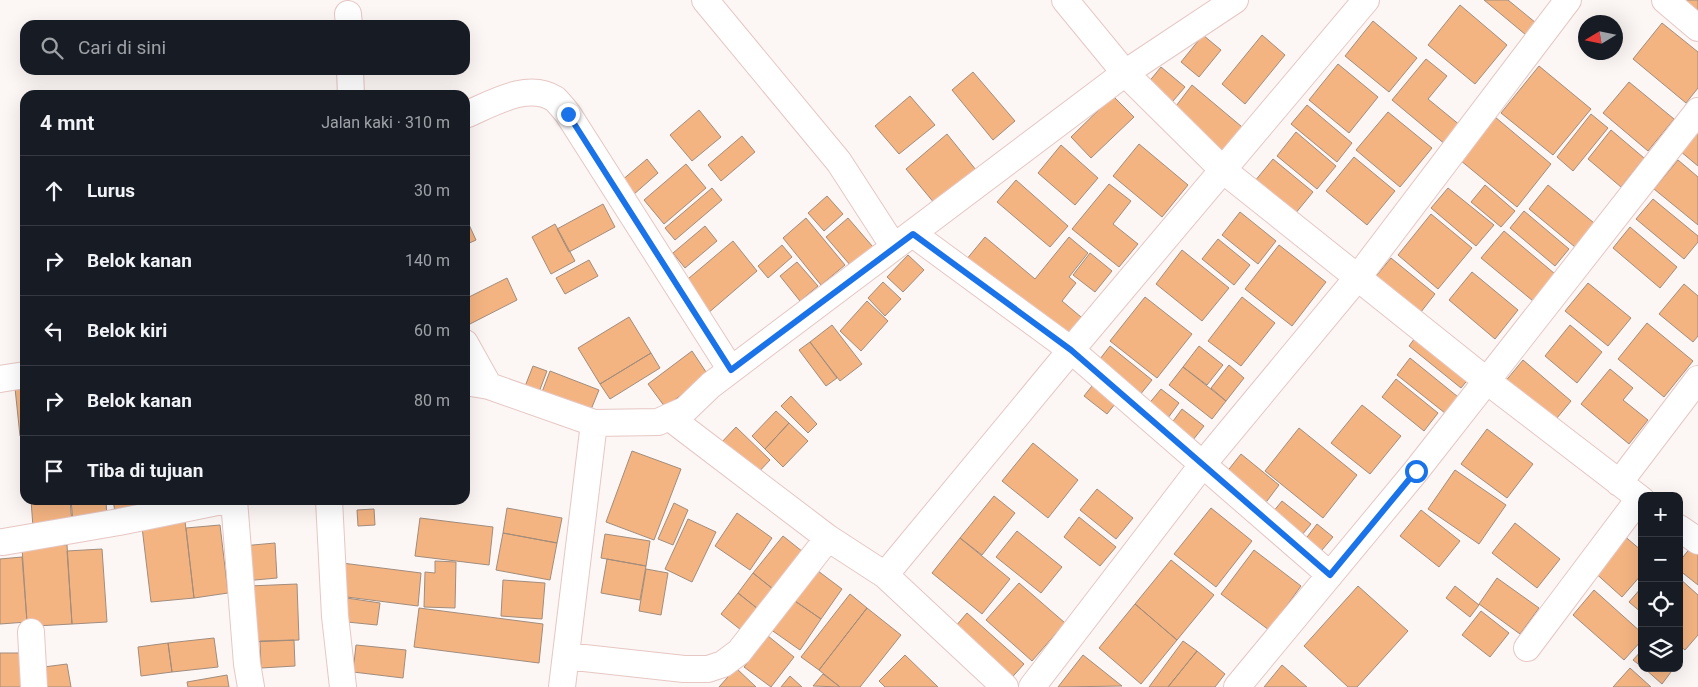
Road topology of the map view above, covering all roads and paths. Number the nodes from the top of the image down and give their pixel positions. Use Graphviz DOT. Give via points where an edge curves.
graph roads {
  1 [pos="705,0"];
  2 [pos="1066,0"];
  3 [pos="1234,0"];
  4 [pos="1366,0"];
  5 [pos="1568,0"];
  6 [pos="1665,0"];
  7 [pos="1698,28"];
  8 [pos="1125,73"];
  9 [pos="350,75"];
  10 [pos="352,90"];
  11 [pos="1698,111"];
  12 [pos="470,113"];
  13 [pos="1223,170"];
  14 [pos="904,240"];
  15 [pos="1358,277"];
  16 [pos="1071,350"];
  17 [pos="470,360"];
  18 [pos="731,370"];
  19 [pos="20,376"];
  20 [pos="0,379"];
  21 [pos="1698,379"];
  22 [pos="1487,381"];
  23 [pos="477,384"];
  24 [pos="670,416"];
  25 [pos="594,423"];
  26 [pos="1203,464"];
  27 [pos="1619,483"];
  28 [pos="1638,498"];
  29 [pos="1638,504"];
  30 [pos="203,505"];
  31 [pos="235,505"];
  32 [pos="329,505"];
  33 [pos="1683,531"];
  34 [pos="828,538"];
  35 [pos="2,542"];
  36 [pos="1698,542"];
  37 [pos="885,575"];
  38 [pos="1330,575"];
  39 [pos="31,632"];
  40 [pos="1527,648"];
  41 [pos="566,656"];
  42 [pos="34,687"];
  43 [pos="251,687"];
  44 [pos="343,687"];
  45 [pos="562,687"];
  46 [pos="1005,687"];
  47 [pos="1032,687"];
  48 [pos="1237,687"];
  1 -- 14 [label="street"];
  2 -- 8 [label="street"];
  3 -- 8 [label="street"];
  4 -- 13 [label="street"];
  5 -- 15 [label="street"];
  6 -- 7 [label="street"];
  8 -- 13 [label="street"];
  8 -- 14 [label="street"];
  9 -- 10 [label="street"];
  11 -- 22 [label="street"];
  12 -- 18 [label="street" via="524,93 539,93 555,99 568,114"];
  13 -- 15 [label="street"];
  13 -- 16 [label="street"];
  14 -- 16 [label="street"];
  14 -- 18 [label="street"];
  15 -- 22 [label="street"];
  15 -- 26 [label="street"];
  16 -- 26 [label="street"];
  16 -- 37 [label="street"];
  17 -- 23 [label="street"];
  18 -- 24 [label="street" via="685,410"];
  19 -- 20 [label="street"];
  21 -- 27 [label="street"];
  22 -- 27 [label="street"];
  22 -- 38 [label="street"];
  23 -- 25 [label="street"];
  24 -- 25 [label="street" via="658,422"];
  24 -- 34 [label="street"];
  25 -- 41 [label="street"];
  26 -- 38 [label="street"];
  26 -- 47 [label="street"];
  27 -- 28 [label="street"];
  29 -- 40 [label="street"];
  30 -- 35 [label="street"];
  31 -- 43 [label="street"];
  32 -- 44 [label="street" via="335,616"];
  33 -- 36 [label="street"];
  34 -- 37 [label="street"];
  34 -- 41 [label="street" via="739,652 723,664 708,669 684,669"];
  37 -- 46 [label="street"];
  38 -- 48 [label="street"];
  39 -- 42 [label="street"];
  41 -- 45 [label="street"];
}
